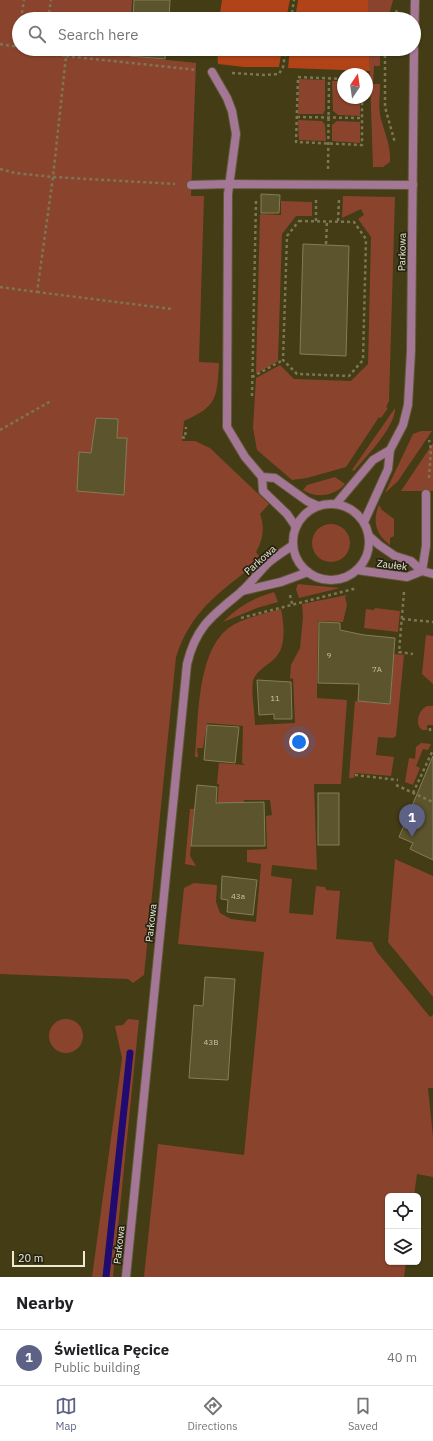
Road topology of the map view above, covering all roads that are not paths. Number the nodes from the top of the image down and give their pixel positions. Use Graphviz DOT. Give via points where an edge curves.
graph roads {
  1 [pos="415,0"];
  2 [pos="415,12"];
  3 [pos="414,56"];
  4 [pos="212,72"];
  5 [pos="229,184"];
  6 [pos="191,185"];
  7 [pos="413,185"];
  8 [pos="390,450"];
  9 [pos="262,477"];
  10 [pos="426,494"];
  11 [pos="336,504"];
  12 [pos="318,506"];
  13 [pos="364,522"];
  14 [pos="296,527"];
  15 [pos="369,536"];
  16 [pos="293,545"];
  17 [pos="357,570"];
  18 [pos="422,571"];
  19 [pos="308,572"];
  20 [pos="433,574"];
  21 [pos="241,591"];
  22 [pos="126,1277"];
  1 -- 2 [label="street"];
  3 -- 7 [label="street, Parkowa"];
  4 -- 5 [label="street" via="223,89 235,126 235,147"];
  5 -- 6 [label="street"];
  5 -- 7 [label="street"];
  5 -- 9 [label="street" via="226,424 233,440"];
  7 -- 8 [label="street, Parkowa" via="409,395 403,425"];
  8 -- 11 [label="street" via="373,460"];
  8 -- 13 [label="street, Parkowa" via="388,469"];
  9 -- 12 [label="street" via="275,478 307,502"];
  9 -- 14 [label="street" via="263,490"];
  10 -- 18 [label="street" via="426,546"];
  11 -- 12 [label="street"];
  11 -- 13 [label="street" via="352,509"];
  12 -- 14 [label="street" via="306,513"];
  13 -- 15 [label="street"];
  14 -- 16 [label="street"];
  15 -- 17 [label="street" via="368,553"];
  15 -- 18 [label="street, Zaułek" via="395,556 414,562"];
  16 -- 19 [label="street" via="298,560"];
  16 -- 21 [label="street, Parkowa" via="270,562"];
  17 -- 18 [label="street, Zaułek" via="408,577"];
  17 -- 19 [label="street" via="348,576 330,580"];
  18 -- 20 [label="street, Zaułek"];
  19 -- 21 [label="street, Parkowa" via="281,582"];
  21 -- 22 [label="street, Parkowa" via="223,604 203,626 192,646 187,664"];
}
